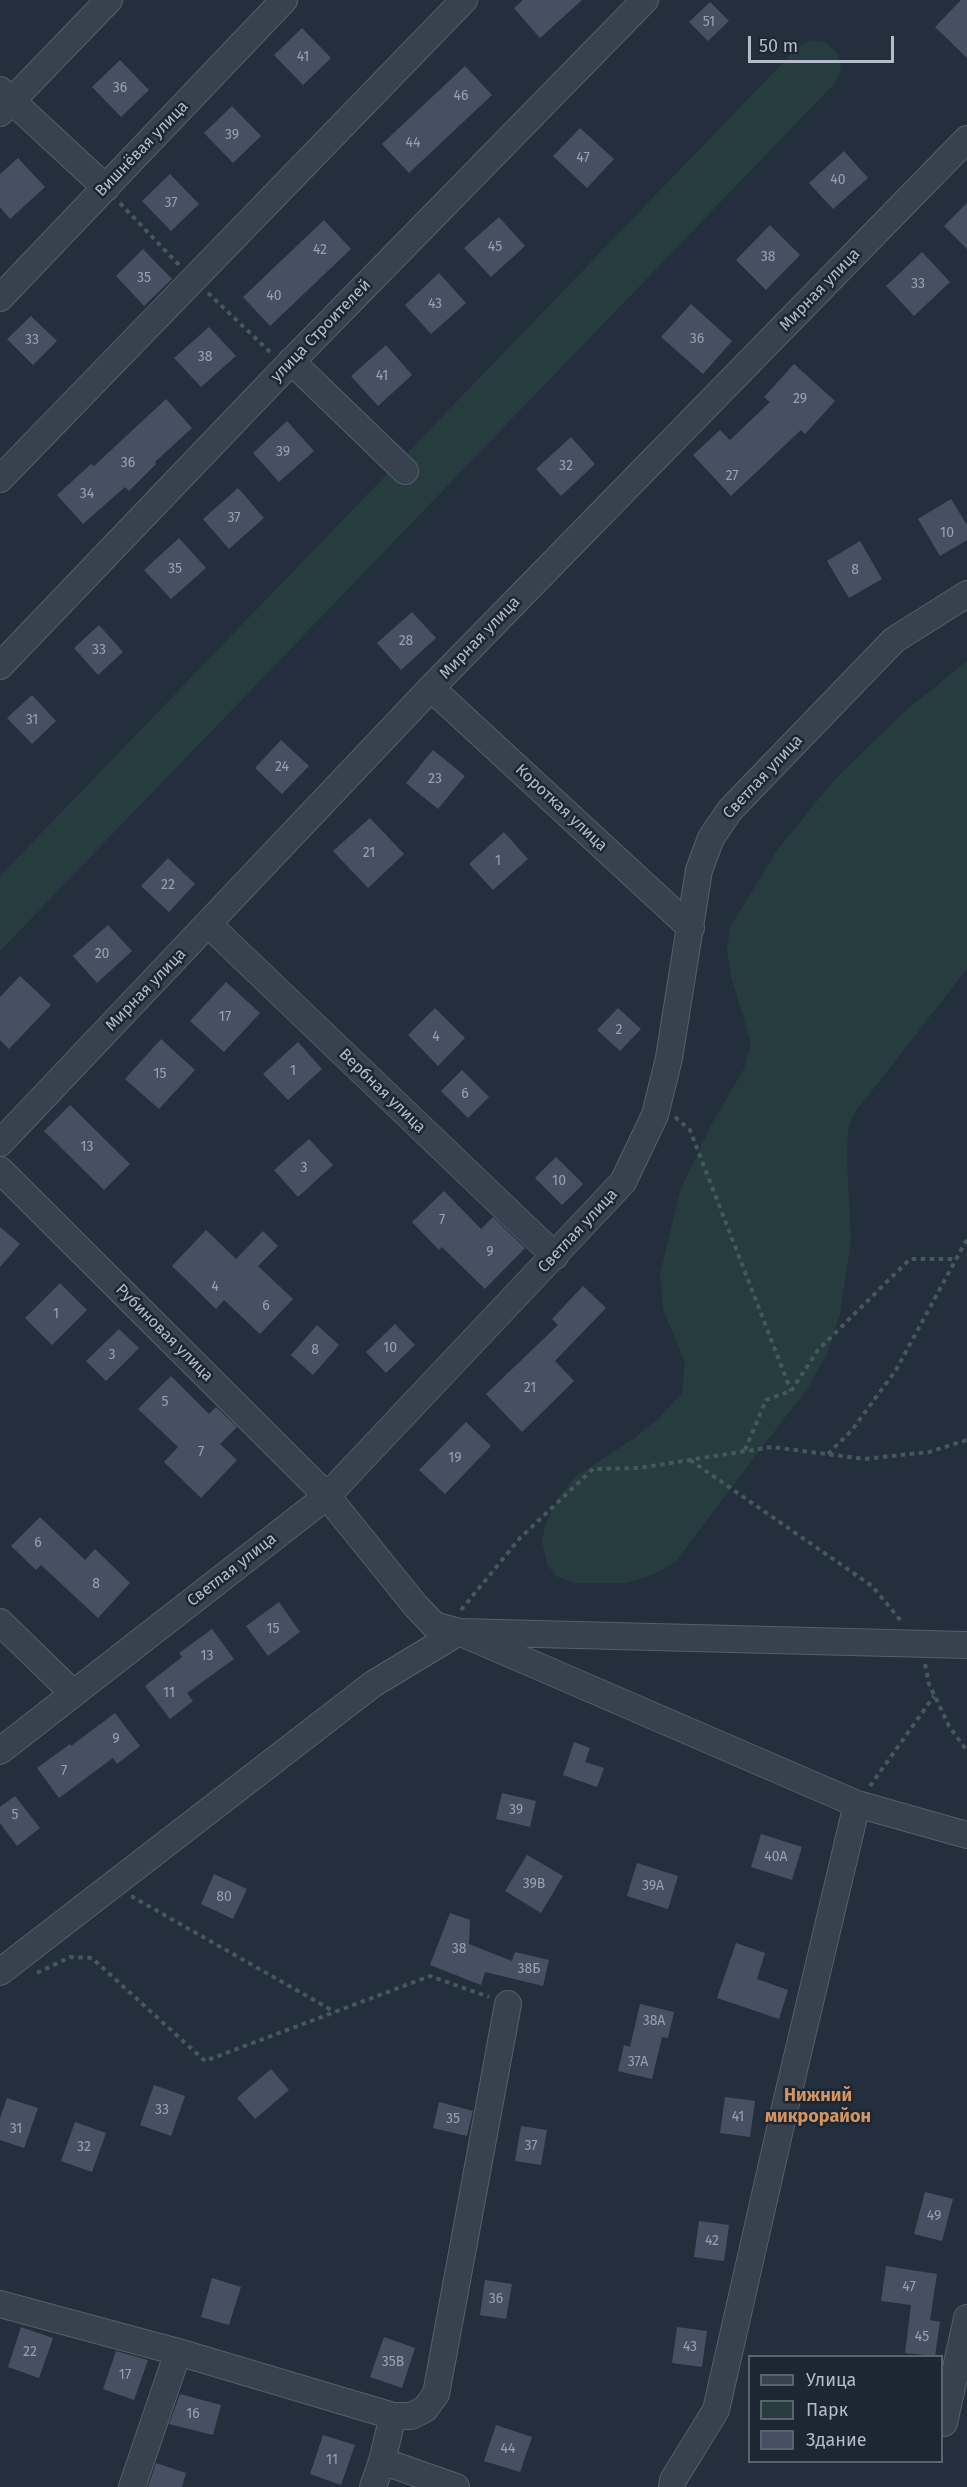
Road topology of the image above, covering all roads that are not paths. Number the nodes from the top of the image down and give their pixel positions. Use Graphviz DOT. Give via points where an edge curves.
graph roads {
  1 [pos="109,0"];
  2 [pos="284,0"];
  3 [pos="464,0"];
  4 [pos="645,0"];
  5 [pos="4,101"];
  6 [pos="967,139"];
  7 [pos="106,188"];
  8 [pos="0,298"];
  9 [pos="291,361"];
  10 [pos="405,471"];
  11 [pos="0,479"];
  12 [pos="967,594"];
  13 [pos="0,666"];
  14 [pos="431,688"];
  15 [pos="208,925"];
  16 [pos="691,928"];
  17 [pos="0,1143"];
  18 [pos="0,1170"];
  19 [pos="555,1256"];
  20 [pos="327,1496"];
  21 [pos="0,1622"];
  22 [pos="453,1631"];
  23 [pos="967,1646"];
  24 [pos="73,1693"];
  25 [pos="0,1751"];
  26 [pos="857,1804"];
  27 [pos="967,1835"];
  28 [pos="3,1970"];
  29 [pos="508,2004"];
  30 [pos="0,2304"];
  31 [pos="967,2318"];
  32 [pos="178,2352"];
  33 [pos="393,2416"];
  34 [pos="944,2423"];
  35 [pos="382,2461"];
  36 [pos="132,2487"];
  37 [pos="373,2487"];
  38 [pos="456,2487"];
  39 [pos="672,2487"];
  1 -- 5 [label="street"];
  2 -- 7 [label="street, Вишнёвая улица"];
  3 -- 11 [label="street"];
  4 -- 9 [label="street, улица Строителей"];
  5 -- 7 [label="street"];
  6 -- 14 [label="street, Мирная улица"];
  7 -- 8 [label="street, Вишнёвая улица"];
  9 -- 10 [label="street"];
  9 -- 13 [label="street, улица Строителей"];
  12 -- 16 [label="street, Светлая улица" via="894,640 730,810 711,838 699,870"];
  14 -- 15 [label="street, Мирная улица"];
  14 -- 16 [label="street, Короткая улица"];
  15 -- 17 [label="street, Мирная улица"];
  15 -- 19 [label="street, Вербная улица"];
  16 -- 19 [label="street, Светлая улица" via="655,1115 623,1182"];
  18 -- 20 [label="street, Рубиновая улица"];
  19 -- 20 [label="street, Светлая улица"];
  20 -- 22 [label="street, Рубиновая улица" via="415,1605 434,1625"];
  20 -- 24 [label="street, Светлая улица"];
  21 -- 24 [label="street"];
  22 -- 23 [label="street"];
  22 -- 26 [label="street, Рубиновая улица"];
  22 -- 28 [label="street" via="372,1684"];
  24 -- 25 [label="street, Светлая улица"];
  26 -- 27 [label="street, Рубиновая улица"];
  26 -- 39 [label="street" via="716,2410"];
  29 -- 33 [label="street" via="436,2394 425,2409 411,2416"];
  30 -- 32 [label="street"];
  31 -- 34 [label="street"];
  32 -- 33 [label="street"];
  32 -- 36 [label="street"];
  33 -- 35 [label="street"];
  35 -- 37 [label="street"];
  35 -- 38 [label="street"];
}
